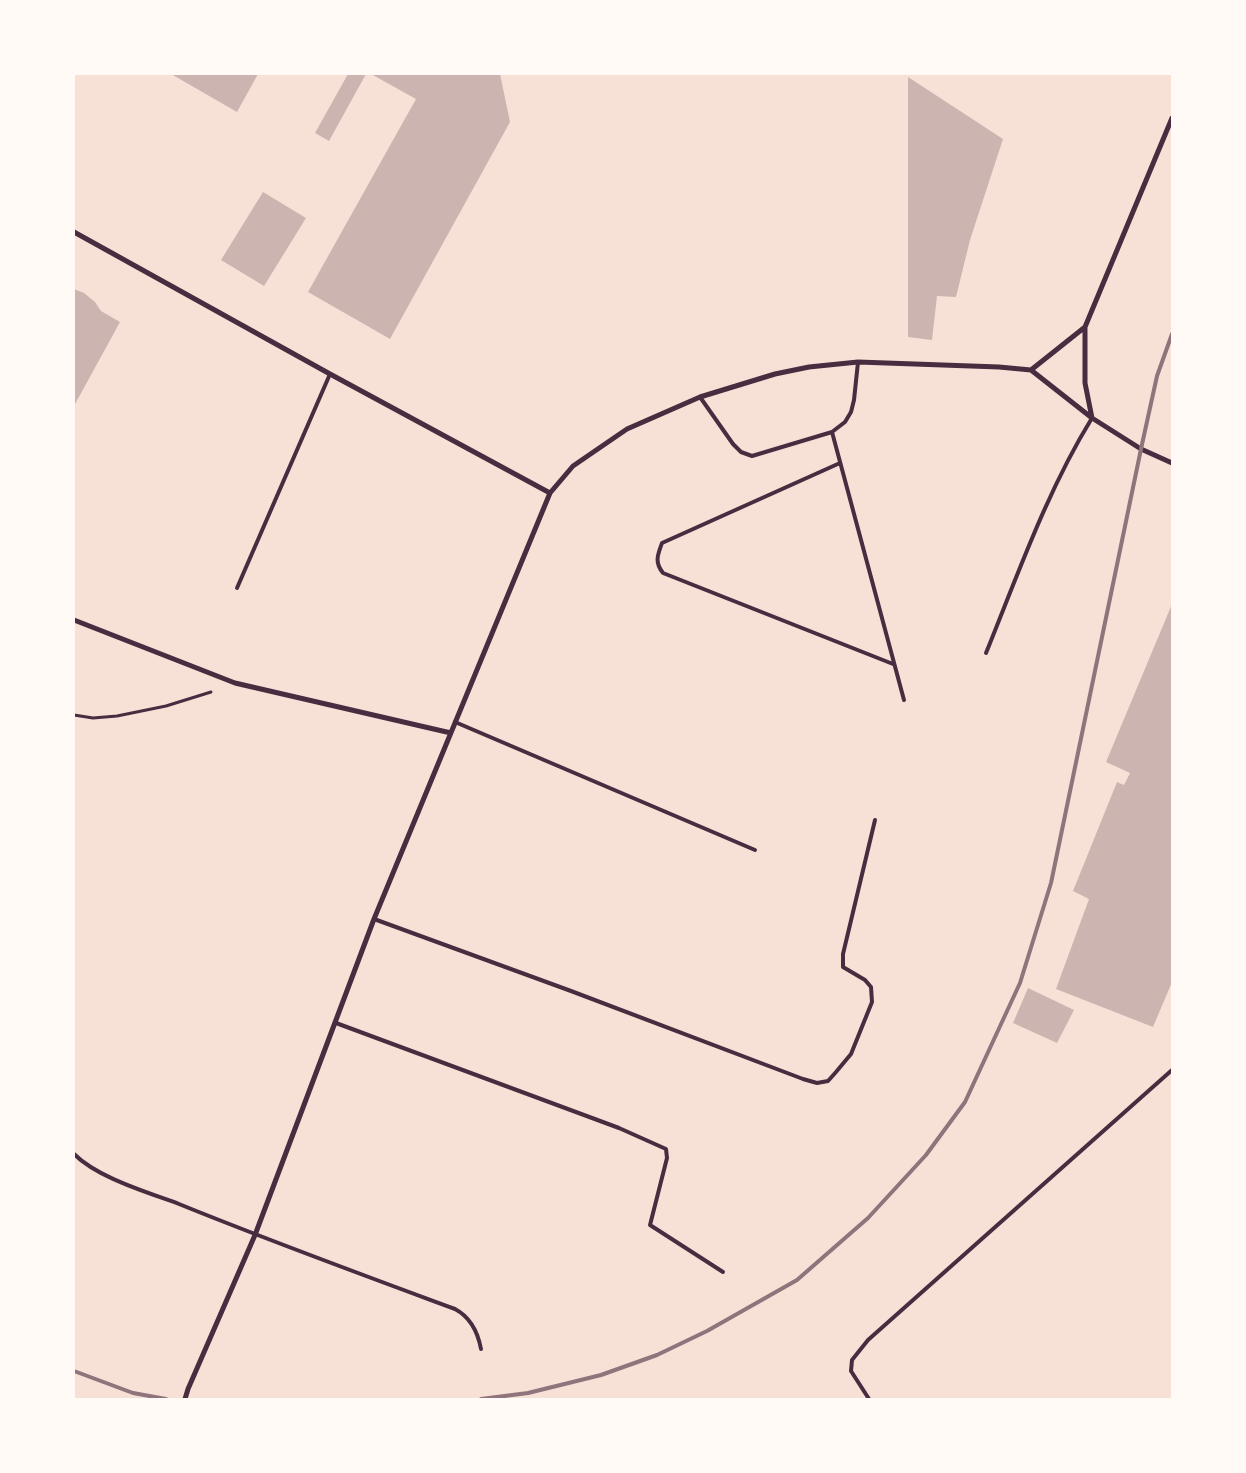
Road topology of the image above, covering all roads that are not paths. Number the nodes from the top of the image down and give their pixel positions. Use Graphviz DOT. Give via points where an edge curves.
graph roads {
  1 [pos="1172,118"];
  2 [pos="74,232"];
  3 [pos="1084,326"];
  4 [pos="858,362"];
  5 [pos="1031,370"];
  6 [pos="330,374"];
  7 [pos="700,398"];
  8 [pos="1092,418"];
  9 [pos="832,432"];
  10 [pos="840,463"];
  11 [pos="1172,463"];
  12 [pos="550,493"];
  13 [pos="237,588"];
  14 [pos="74,620"];
  15 [pos="986,653"];
  16 [pos="893,664"];
  17 [pos="904,700"];
  18 [pos="455,722"];
  19 [pos="451,733"];
  20 [pos="875,820"];
  21 [pos="755,850"];
  22 [pos="374,919"];
  23 [pos="336,1023"];
  24 [pos="1172,1070"];
  25 [pos="74,1154"];
  26 [pos="255,1235"];
  27 [pos="723,1272"];
  28 [pos="481,1349"];
  29 [pos="185,1399"];
  30 [pos="869,1399"];
  1 -- 3 [label="street"];
  2 -- 6 [label="street"];
  3 -- 5 [label="street"];
  3 -- 8 [label="street" via="1085,382"];
  4 -- 5 [label="street"];
  4 -- 7 [label="street" via="775,374"];
  4 -- 9 [label="lane" via="851,412 845,422"];
  5 -- 8 [label="street"];
  6 -- 12 [label="street"];
  6 -- 13 [label="lane"];
  7 -- 9 [label="lane" via="733,444 752,456"];
  7 -- 12 [label="street" via="627,429 573,466"];
  8 -- 11 [label="street" via="1141,449"];
  8 -- 15 [label="lane" via="1074,448 1030,542"];
  9 -- 10 [label="lane"];
  10 -- 16 [label="lane"];
  10 -- 16 [label="lane" via="662,543 657,557 658,567 663,572"];
  12 -- 18 [label="street"];
  14 -- 19 [label="street" via="235,683"];
  16 -- 17 [label="lane"];
  18 -- 19 [label="street"];
  18 -- 21 [label="lane"];
  19 -- 22 [label="street"];
  20 -- 22 [label="lane" via="843,954 843,967 865,980 871,988 872,1002 851,1054 828,1081 803,1079"];
  22 -- 23 [label="street"];
  23 -- 26 [label="street"];
  23 -- 27 [label="lane" via="619,1128 666,1149 667,1158 650,1225"];
  24 -- 30 [label="lane" via="868,1340 852,1360 852,1371"];
  25 -- 26 [label="lane" via="104,1174"];
  26 -- 28 [label="lane" via="462,1313 479,1339"];
  26 -- 29 [label="street"];
}
